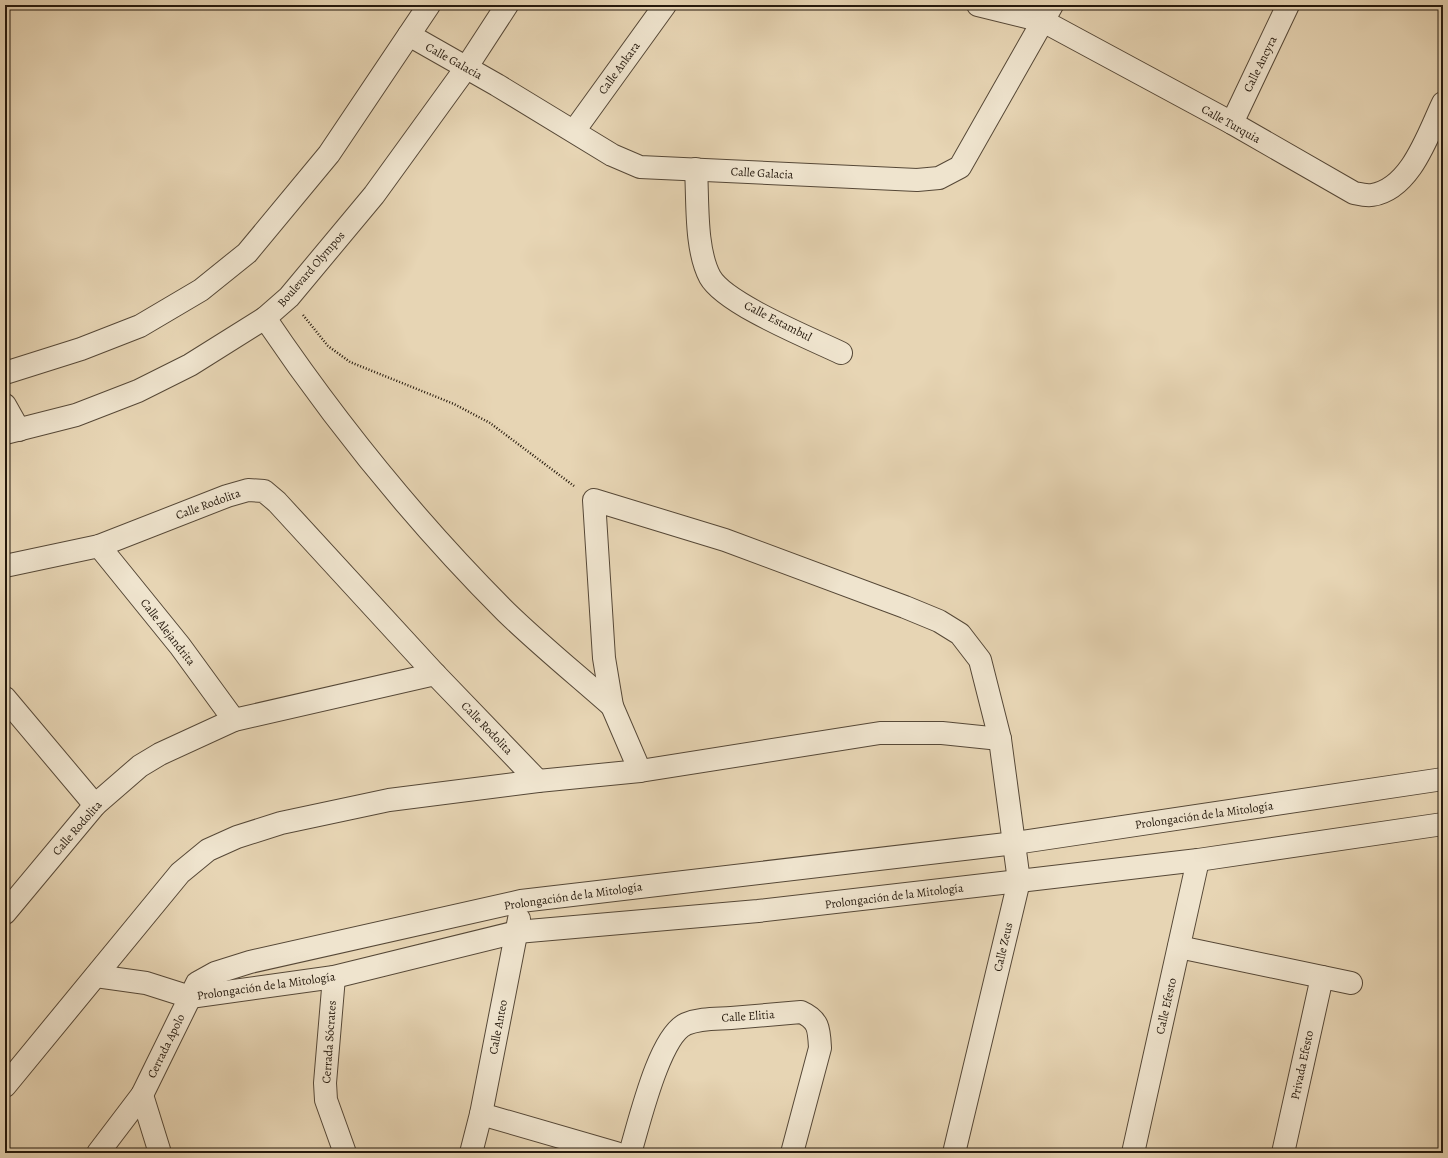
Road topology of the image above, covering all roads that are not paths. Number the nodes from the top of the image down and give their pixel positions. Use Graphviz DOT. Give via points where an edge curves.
graph roads {
  1 [pos="429,5"];
  2 [pos="507,5"];
  3 [pos="665,5"];
  4 [pos="978,5"];
  5 [pos="1288,5"];
  6 [pos="1048,13"];
  7 [pos="409,35"];
  8 [pos="466,68"];
  9 [pos="1443,103"];
  10 [pos="1232,124"];
  11 [pos="574,131"];
  12 [pos="696,169"];
  13 [pos="265,318"];
  14 [pos="841,353"];
  15 [pos="5,373"];
  16 [pos="5,405"];
  17 [pos="12,431"];
  18 [pos="99,546"];
  19 [pos="5,566"];
  20 [pos="435,674"];
  21 [pos="5,698"];
  22 [pos="612,706"];
  23 [pos="234,720"];
  24 [pos="1000,739"];
  25 [pos="640,771"];
  26 [pos="1443,779"];
  27 [pos="538,781"];
  28 [pos="95,805"];
  29 [pos="1443,824"];
  30 [pos="1015,842"];
  31 [pos="1198,860"];
  32 [pos="1019,882"];
  33 [pos="521,901"];
  34 [pos="5,913"];
  35 [pos="517,932"];
  36 [pos="1179,947"];
  37 [pos="96,976"];
  38 [pos="334,977"];
  39 [pos="1322,977"];
  40 [pos="1351,983"];
  41 [pos="190,997"];
  42 [pos="5,1086"];
  43 [pos="142,1095"];
  44 [pos="481,1114"];
  45 [pos="98,1153"];
  46 [pos="160,1153"];
  47 [pos="345,1153"];
  48 [pos="471,1153"];
  49 [pos="616,1153"];
  50 [pos="630,1153"];
  51 [pos="792,1153"];
  52 [pos="954,1153"];
  53 [pos="1133,1153"];
  54 [pos="1283,1153"];
  1 -- 7 [label="street"];
  2 -- 8 [label="street, Boulevard Olympos"];
  3 -- 11 [label="street, Calle Ankara"];
  4 -- 6 [label="street, Calle Turquia"];
  5 -- 10 [label="street, Calle Ancyra"];
  6 -- 10 [label="street, Calle Turquia"];
  6 -- 12 [label="street, Calle Galacia" via="960,167 939,178 917,180"];
  7 -- 8 [label="street, Calle Galacia"];
  7 -- 15 [label="street" via="329,154 247,253 201,290 140,326 81,349"];
  8 -- 11 [label="street, Calle Galacia"];
  8 -- 13 [label="street, Boulevard Olympos" via="374,195 289,297"];
  9 -- 10 [label="street, Calle Turquia" via="1409,172 1394,187 1372,195 1354,193 1335,184"];
  11 -- 12 [label="street, Calle Galacia" via="612,155 640,167"];
  12 -- 14 [label="street, Calle Estambul" via="701,248 711,278 724,291 750,309"];
  13 -- 17 [label="street, Boulevard Olympos" via="190,365 138,392 76,415"];
  13 -- 22 [label="street" via="370,462 408,507 506,612"];
  16 -- 17 [label="street"];
  18 -- 19 [label="street, Calle Rodolita"];
  18 -- 20 [label="street, Calle Rodolita" via="227,496 248,490 264,491"];
  18 -- 23 [label="street, Calle Alejandrita" via="180,646"];
  20 -- 23 [label="street, Calle Rodolita"];
  20 -- 27 [label="street, Calle Rodolita"];
  21 -- 28 [label="street"];
  22 -- 24 [label="street, Calle Zeus" via="604,658 594,500 725,540 939,621 960,634 980,660"];
  22 -- 25 [label="street"];
  23 -- 28 [label="street, Calle Rodolita" via="140,766"];
  24 -- 25 [label="street" via="942,733 880,733"];
  24 -- 30 [label="street, Calle Zeus"];
  25 -- 27 [label="street"];
  26 -- 30 [label="street, Prolongación de la Mitología"];
  27 -- 37 [label="street" via="389,800 281,823 231,839 208,850 180,873"];
  28 -- 34 [label="street, Calle Rodolita"];
  29 -- 31 [label="street, Prolongación de la Mitología"];
  30 -- 32 [label="street, Calle Zeus"];
  30 -- 33 [label="street, Prolongación de la Mitología"];
  31 -- 32 [label="street, Prolongación de la Mitología"];
  31 -- 36 [label="street, Calle Efesto"];
  32 -- 35 [label="street, Prolongación de la Mitología" via="758,911"];
  32 -- 52 [label="street, Calle Zeus"];
  33 -- 35 [label="street, Calle Anteo"];
  33 -- 41 [label="street, Prolongación de la Mitología" via="250,962 215,973 197,983"];
  35 -- 38 [label="street, Prolongación de la Mitología"];
  35 -- 44 [label="street, Calle Anteo"];
  36 -- 39 [label="street"];
  36 -- 53 [label="street, Calle Efesto"];
  37 -- 41 [label="street" via="146,983"];
  37 -- 42 [label="street"];
  38 -- 41 [label="street, Prolongación de la Mitología"];
  38 -- 47 [label="street, Cerrada Sócrates" via="325,1083 326,1100"];
  39 -- 40 [label="street"];
  39 -- 54 [label="street, Privada Efesto"];
  41 -- 43 [label="street, Cerrada Apolo"];
  43 -- 45 [label="street, Cerrada Apolo"];
  43 -- 46 [label="street"];
  44 -- 48 [label="street, Calle Anteo"];
  44 -- 49 [label="street"];
  50 -- 51 [label="street, Calle Elitia" via="657,1068 670,1039 678,1030 686,1024 702,1020 801,1012 810,1016 816,1023 820,1048"];
}
